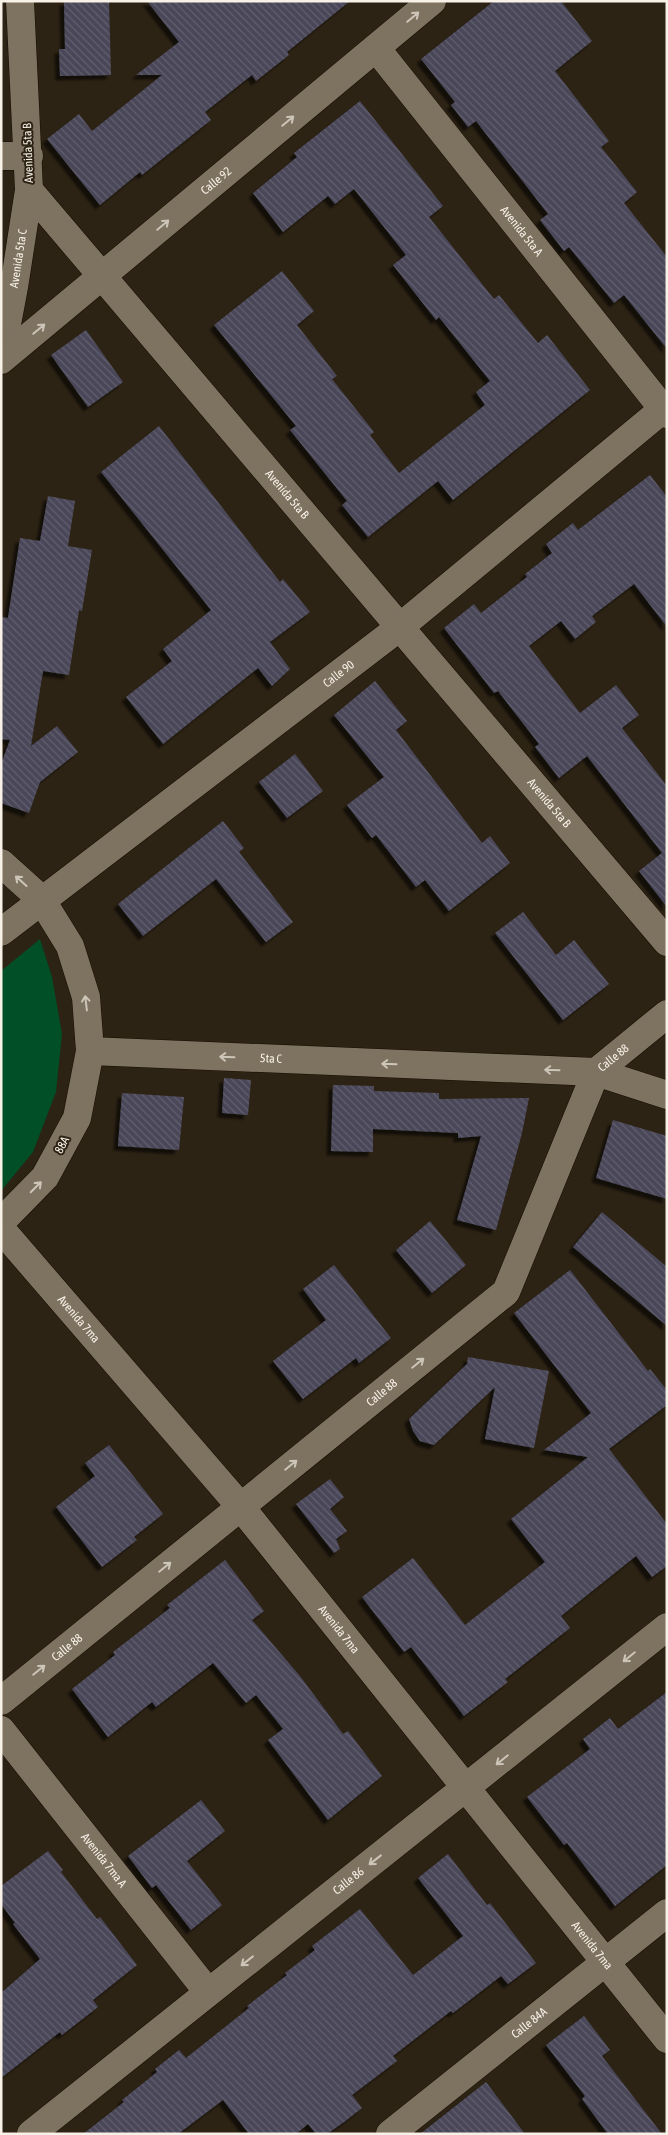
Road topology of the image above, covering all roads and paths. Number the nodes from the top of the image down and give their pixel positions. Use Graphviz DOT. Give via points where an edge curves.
graph roads {
  1 [pos="20,1"];
  2 [pos="432,1"];
  3 [pos="376,48"];
  4 [pos="1,156"];
  5 [pos="29,156"];
  6 [pos="29,190"];
  7 [pos="102,276"];
  8 [pos="1,356"];
  9 [pos="1,360"];
  10 [pos="666,410"];
  11 [pos="400,628"];
  12 [pos="1,863"];
  13 [pos="41,899"];
  14 [pos="1,932"];
  15 [pos="667,942"];
  16 [pos="667,1014"];
  17 [pos="90,1051"];
  18 [pos="596,1072"];
  19 [pos="667,1095"];
  20 [pos="1,1222"];
  21 [pos="1,1228"];
  22 [pos="240,1506"];
  23 [pos="667,1627"];
  24 [pos="1,1701"];
  25 [pos="1,1730"];
  26 [pos="467,1788"];
  27 [pos="667,1913"];
  28 [pos="604,1961"];
  29 [pos="208,1992"];
  30 [pos="667,2039"];
  31 [pos="31,2134"];
  32 [pos="390,2134"];
  1 -- 5 [label="street, Avenida 5ta B"];
  3 -- 2 [label="street, Calle 92, one-way"];
  7 -- 3 [label="street, Calle 92, one-way"];
  3 -- 10 [label="street, Avenida 5ta A"];
  4 -- 5 [label="street"];
  5 -- 6 [label="street, Avenida 5ta B"];
  6 -- 7 [label="street, Avenida 5ta B"];
  6 -- 8 [label="street, Avenida 5ta C"];
  9 -- 7 [label="street, Calle 92, one-way"];
  7 -- 11 [label="street, Avenida 5ta B"];
  10 -- 11 [label="street, Calle 90"];
  11 -- 13 [label="street, Calle 90"];
  11 -- 15 [label="street, Avenida 5ta B"];
  13 -- 12 [label="street, one-way"];
  13 -- 14 [label="street, Calle 90"];
  17 -- 13 [label="street, one-way" via="86,998 70,946"];
  16 -- 18 [label="street, Calle 88"];
  18 -- 17 [label="street, 5ta C, one-way"];
  20 -- 17 [label="street, 88A, one-way" via="45,1177 77,1118"];
  18 -- 19 [label="street, 5ta C"];
  22 -- 18 [label="street, Calle 88, one-way" via="506,1292"];
  21 -- 22 [label="street, Avenida 7ma"];
  24 -- 22 [label="street, Calle 88, one-way"];
  22 -- 26 [label="street, Avenida 7ma"];
  23 -- 26 [label="street, Calle 86, one-way"];
  25 -- 29 [label="street, Avenida 7ma A"];
  26 -- 28 [label="street, Avenida 7ma"];
  26 -- 29 [label="street, Calle 86, one-way"];
  27 -- 28 [label="street, Calle 84A"];
  28 -- 30 [label="street, Avenida 7ma"];
  28 -- 32 [label="street, Calle 84A"];
  29 -- 31 [label="street, Calle 86"];
}
